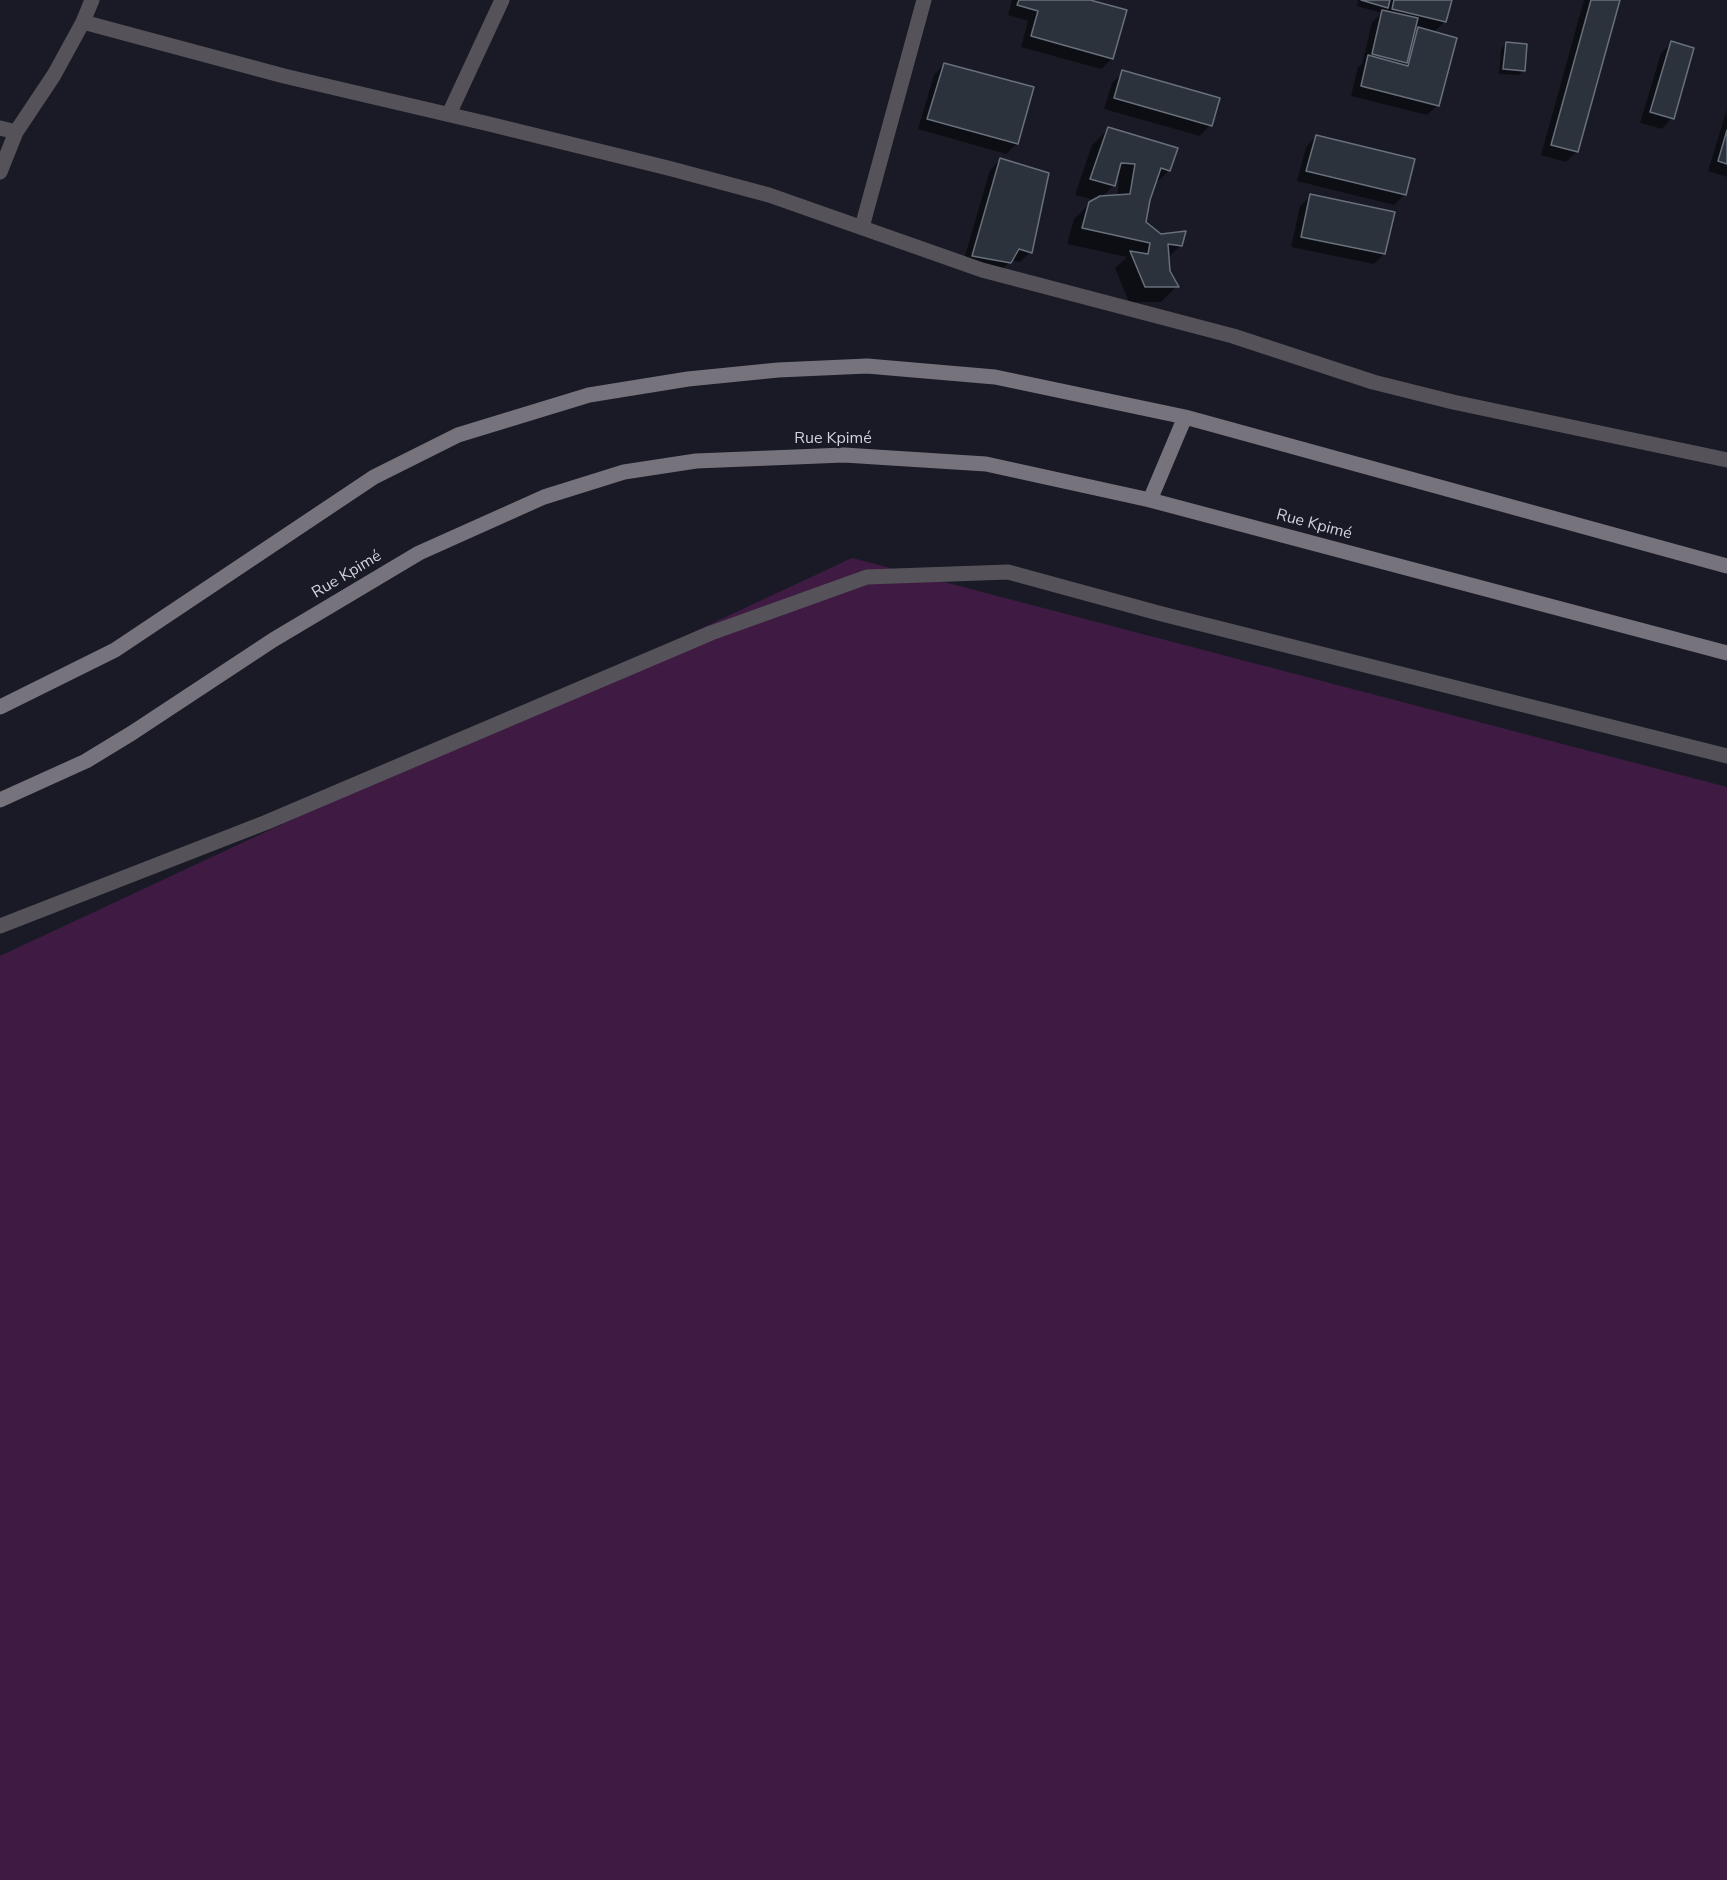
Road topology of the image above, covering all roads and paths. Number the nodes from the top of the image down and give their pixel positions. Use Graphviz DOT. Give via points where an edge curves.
graph roads {
  1 [pos="92,0"];
  2 [pos="502,0"];
  3 [pos="924,0"];
  4 [pos="83,22"];
  5 [pos="449,114"];
  6 [pos="0,128"];
  7 [pos="16,132"];
  8 [pos="0,172"];
  9 [pos="862,227"];
  10 [pos="1185,417"];
  11 [pos="1727,460"];
  12 [pos="1150,500"];
  13 [pos="1727,566"];
  14 [pos="1727,653"];
  15 [pos="0,706"];
  16 [pos="1727,756"];
  17 [pos="0,800"];
  18 [pos="0,926"];
  1 -- 4 [label="street"];
  2 -- 5 [label="street"];
  3 -- 9 [label="street"];
  4 -- 5 [label="street" via="284,76"];
  4 -- 7 [label="street"];
  5 -- 9 [label="street" via="769,195"];
  6 -- 7 [label="street"];
  7 -- 8 [label="street"];
  9 -- 11 [label="street" via="982,270 1233,336 1373,382"];
  10 -- 12 [label="main road"];
  10 -- 13 [label="main road"];
  10 -- 15 [label="main road" via="995,377 867,366 778,370 590,395 458,435 374,477 116,650"];
  12 -- 14 [label="main road, Rue Kpimé"];
  12 -- 17 [label="main road, Rue Kpimé" via="986,464 844,455 696,461 624,472 544,497 419,553 273,640 86,761"];
  16 -- 18 [label="street" via="1008,572 867,577 711,633 267,822"];
}
